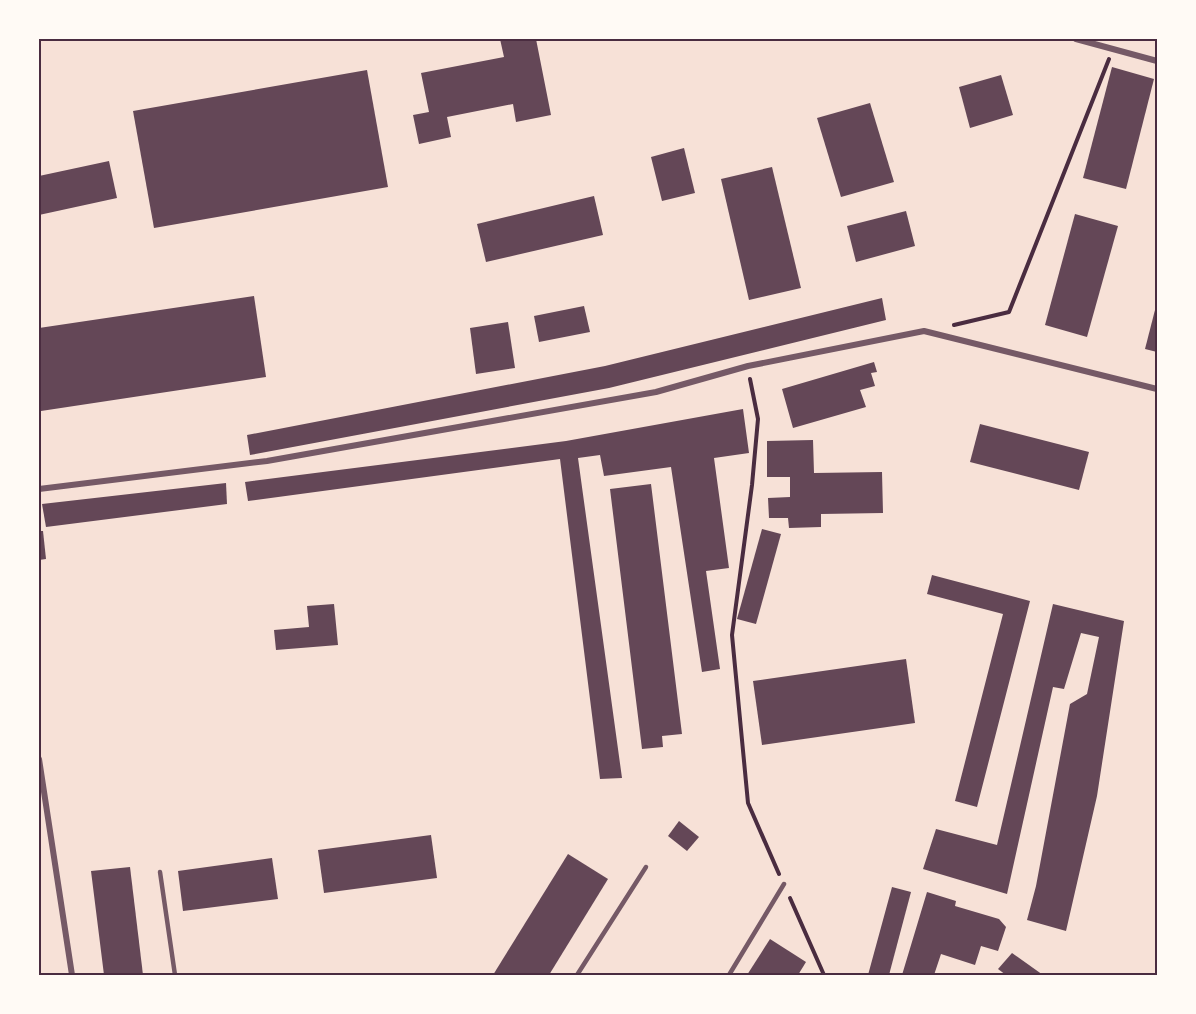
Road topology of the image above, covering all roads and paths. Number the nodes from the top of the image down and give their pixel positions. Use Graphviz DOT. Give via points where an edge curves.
graph roads {
  1 [pos="1076,39"];
  2 [pos="1112,50"];
  3 [pos="1157,61"];
  4 [pos="924,331"];
  5 [pos="748,366"];
  6 [pos="1157,389"];
  7 [pos="39,489"];
  8 [pos="39,759"];
  9 [pos="748,803"];
  10 [pos="646,867"];
  11 [pos="160,872"];
  12 [pos="784,884"];
  13 [pos="72,975"];
  14 [pos="176,975"];
  15 [pos="577,975"];
  16 [pos="729,975"];
  1 -- 2 [label="street"];
  2 -- 3 [label="street"];
  2 -- 4 [label="path" via="1009,312"];
  4 -- 5 [label="street"];
  4 -- 6 [label="street"];
  5 -- 7 [label="street" via="656,392 267,461"];
  5 -- 9 [label="path" via="758,419 732,636"];
  8 -- 13 [label="street"];
  10 -- 15 [label="lane"];
  11 -- 14 [label="lane"];
  12 -- 16 [label="lane"];
}
